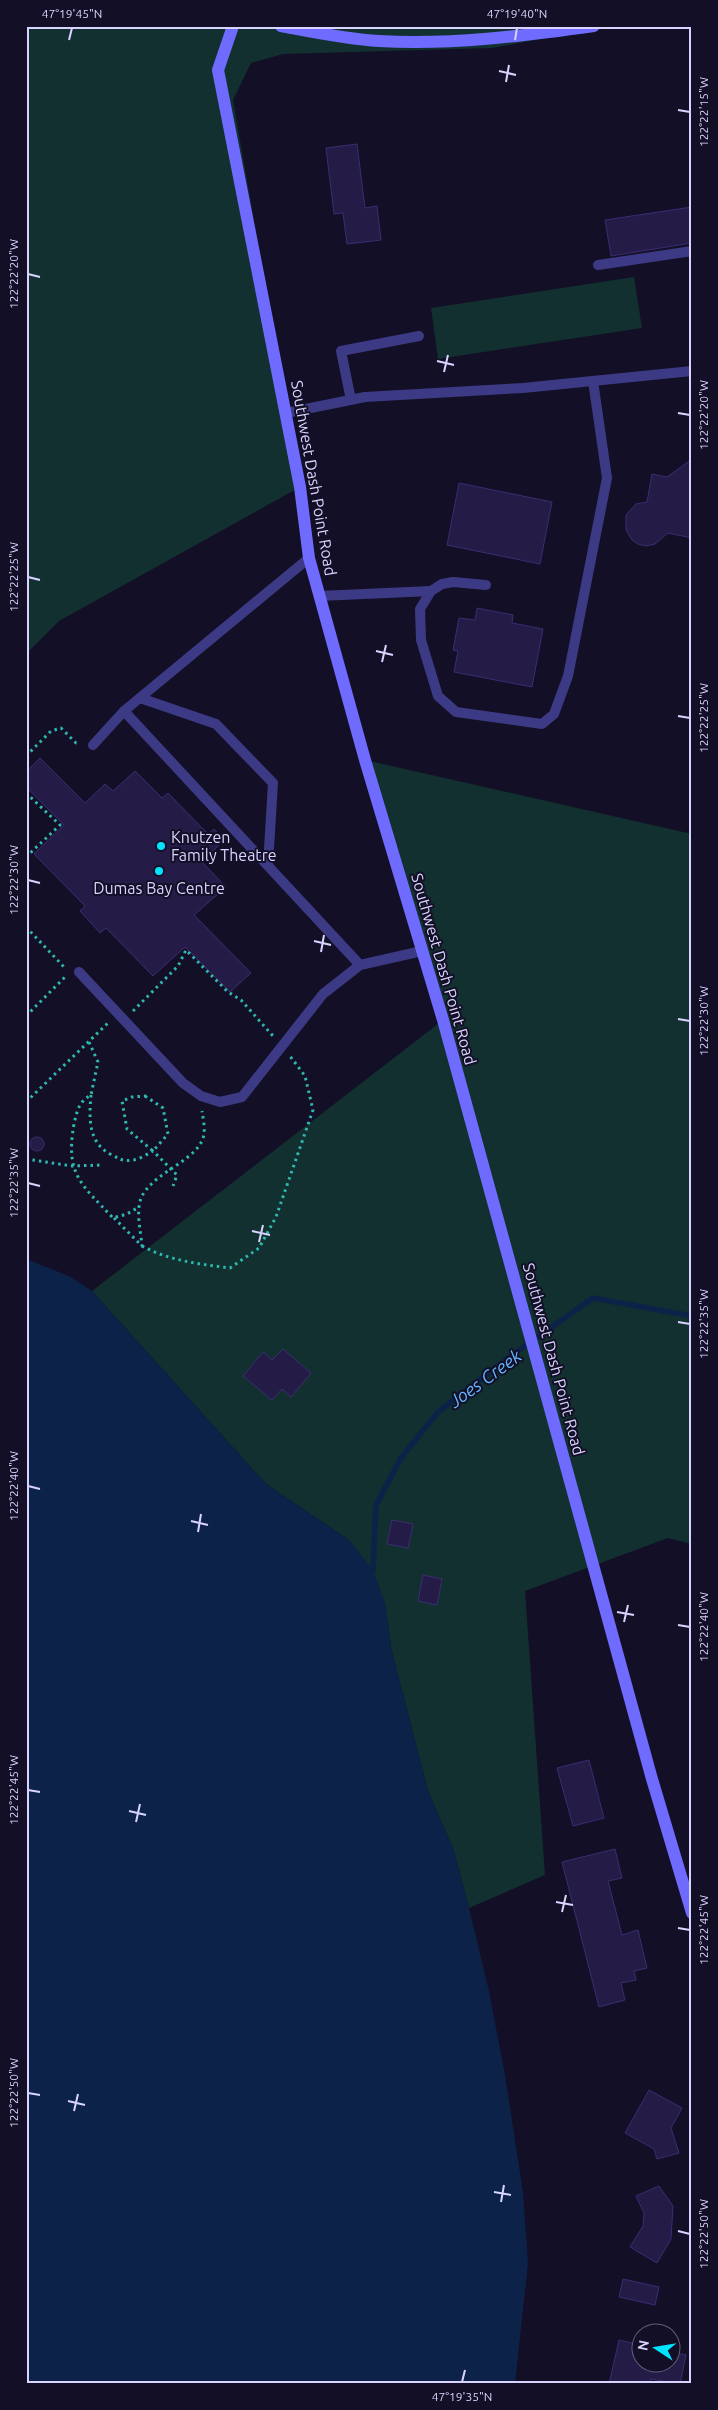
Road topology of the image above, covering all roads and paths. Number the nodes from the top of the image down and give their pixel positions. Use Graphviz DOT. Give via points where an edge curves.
graph roads {
  1 [pos="233,26"];
  2 [pos="281,26"];
  3 [pos="594,26"];
  4 [pos="692,251"];
  5 [pos="598,265"];
  6 [pos="419,336"];
  7 [pos="692,372"];
  8 [pos="593,381"];
  9 [pos="351,400"];
  10 [pos="286,413"];
  11 [pos="309,558"];
  12 [pos="486,585"];
  13 [pos="431,591"];
  14 [pos="319,596"];
  15 [pos="140,698"];
  16 [pos="124,712"];
  17 [pos="93,745"];
  18 [pos="26,756"];
  19 [pos="26,793"];
  20 [pos="26,857"];
  21 [pos="268,864"];
  22 [pos="26,926"];
  23 [pos="422,950"];
  24 [pos="360,965"];
  25 [pos="80,972"];
  26 [pos="26,1016"];
  27 [pos="121,1017"];
  28 [pos="88,1042"];
  29 [pos="282,1046"];
  30 [pos="91,1095"];
  31 [pos="201,1096"];
  32 [pos="26,1102"];
  33 [pos="153,1151"];
  34 [pos="26,1159"];
  35 [pos="103,1165"];
  36 [pos="72,1166"];
  37 [pos="170,1168"];
  38 [pos="173,1186"];
  39 [pos="139,1207"];
  40 [pos="113,1218"];
  41 [pos="142,1246"];
  42 [pos="692,1913"];
  1 -- 10 [label="main road, Southwest Dash Point Road" via="218,70"];
  2 -- 3 [label="main road" via="354,39 404,42 491,40"];
  4 -- 5 [label="lane"];
  6 -- 9 [label="lane" via="341,351"];
  7 -- 8 [label="lane"];
  8 -- 9 [label="lane"];
  8 -- 13 [label="lane" via="607,478 568,676 554,714 542,724 470,715 456,712 438,696 421,640 420,609"];
  9 -- 10 [label="lane"];
  10 -- 11 [label="main road, Southwest Dash Point Road"];
  11 -- 14 [label="main road, Southwest Dash Point Road"];
  11 -- 15 [label="lane"];
  12 -- 13 [label="lane" via="453,582"];
  13 -- 14 [label="lane"];
  14 -- 23 [label="main road, Southwest Dash Point Road"];
  15 -- 16 [label="lane"];
  15 -- 21 [label="lane" via="216,724 273,783"];
  16 -- 17 [label="lane"];
  16 -- 21 [label="lane"];
  17 -- 18 [label="path" via="76,743 61,728 51,731"];
  19 -- 20 [label="path" via="60,825"];
  21 -- 24 [label="lane"];
  22 -- 26 [label="path" via="70,972"];
  23 -- 24 [label="lane"];
  23 -- 42 [label="main road, Southwest Dash Point Road"];
  24 -- 29 [label="lane" via="323,994"];
  25 -- 27 [label="lane"];
  27 -- 28 [label="path"];
  27 -- 29 [label="path" via="178,966 186,950 228,992 241,1000"];
  27 -- 31 [label="lane" via="183,1083"];
  28 -- 30 [label="path" via="98,1062"];
  28 -- 32 [label="path"];
  29 -- 31 [label="lane" via="242,1097 220,1102"];
  29 -- 41 [label="path" via="305,1076 314,1110 276,1217 259,1248 230,1268 181,1262"];
  30 -- 33 [label="path" via="89,1117 92,1136 106,1152 121,1160 134,1160"];
  30 -- 36 [label="path" via="82,1100 76,1115 70,1144"];
  31 -- 37 [label="path" via="204,1133 199,1147"];
  33 -- 33 [label="path" via="127,1129 122,1101 145,1096 163,1108 168,1134"];
  33 -- 37 [label="path"];
  34 -- 36 [label="path"];
  35 -- 36 [label="path"];
  36 -- 40 [label="path" via="82,1185"];
  37 -- 38 [label="path" via="177,1175"];
  37 -- 39 [label="path" via="142,1196"];
  39 -- 40 [label="path"];
  39 -- 41 [label="path"];
  40 -- 41 [label="path"];
}
